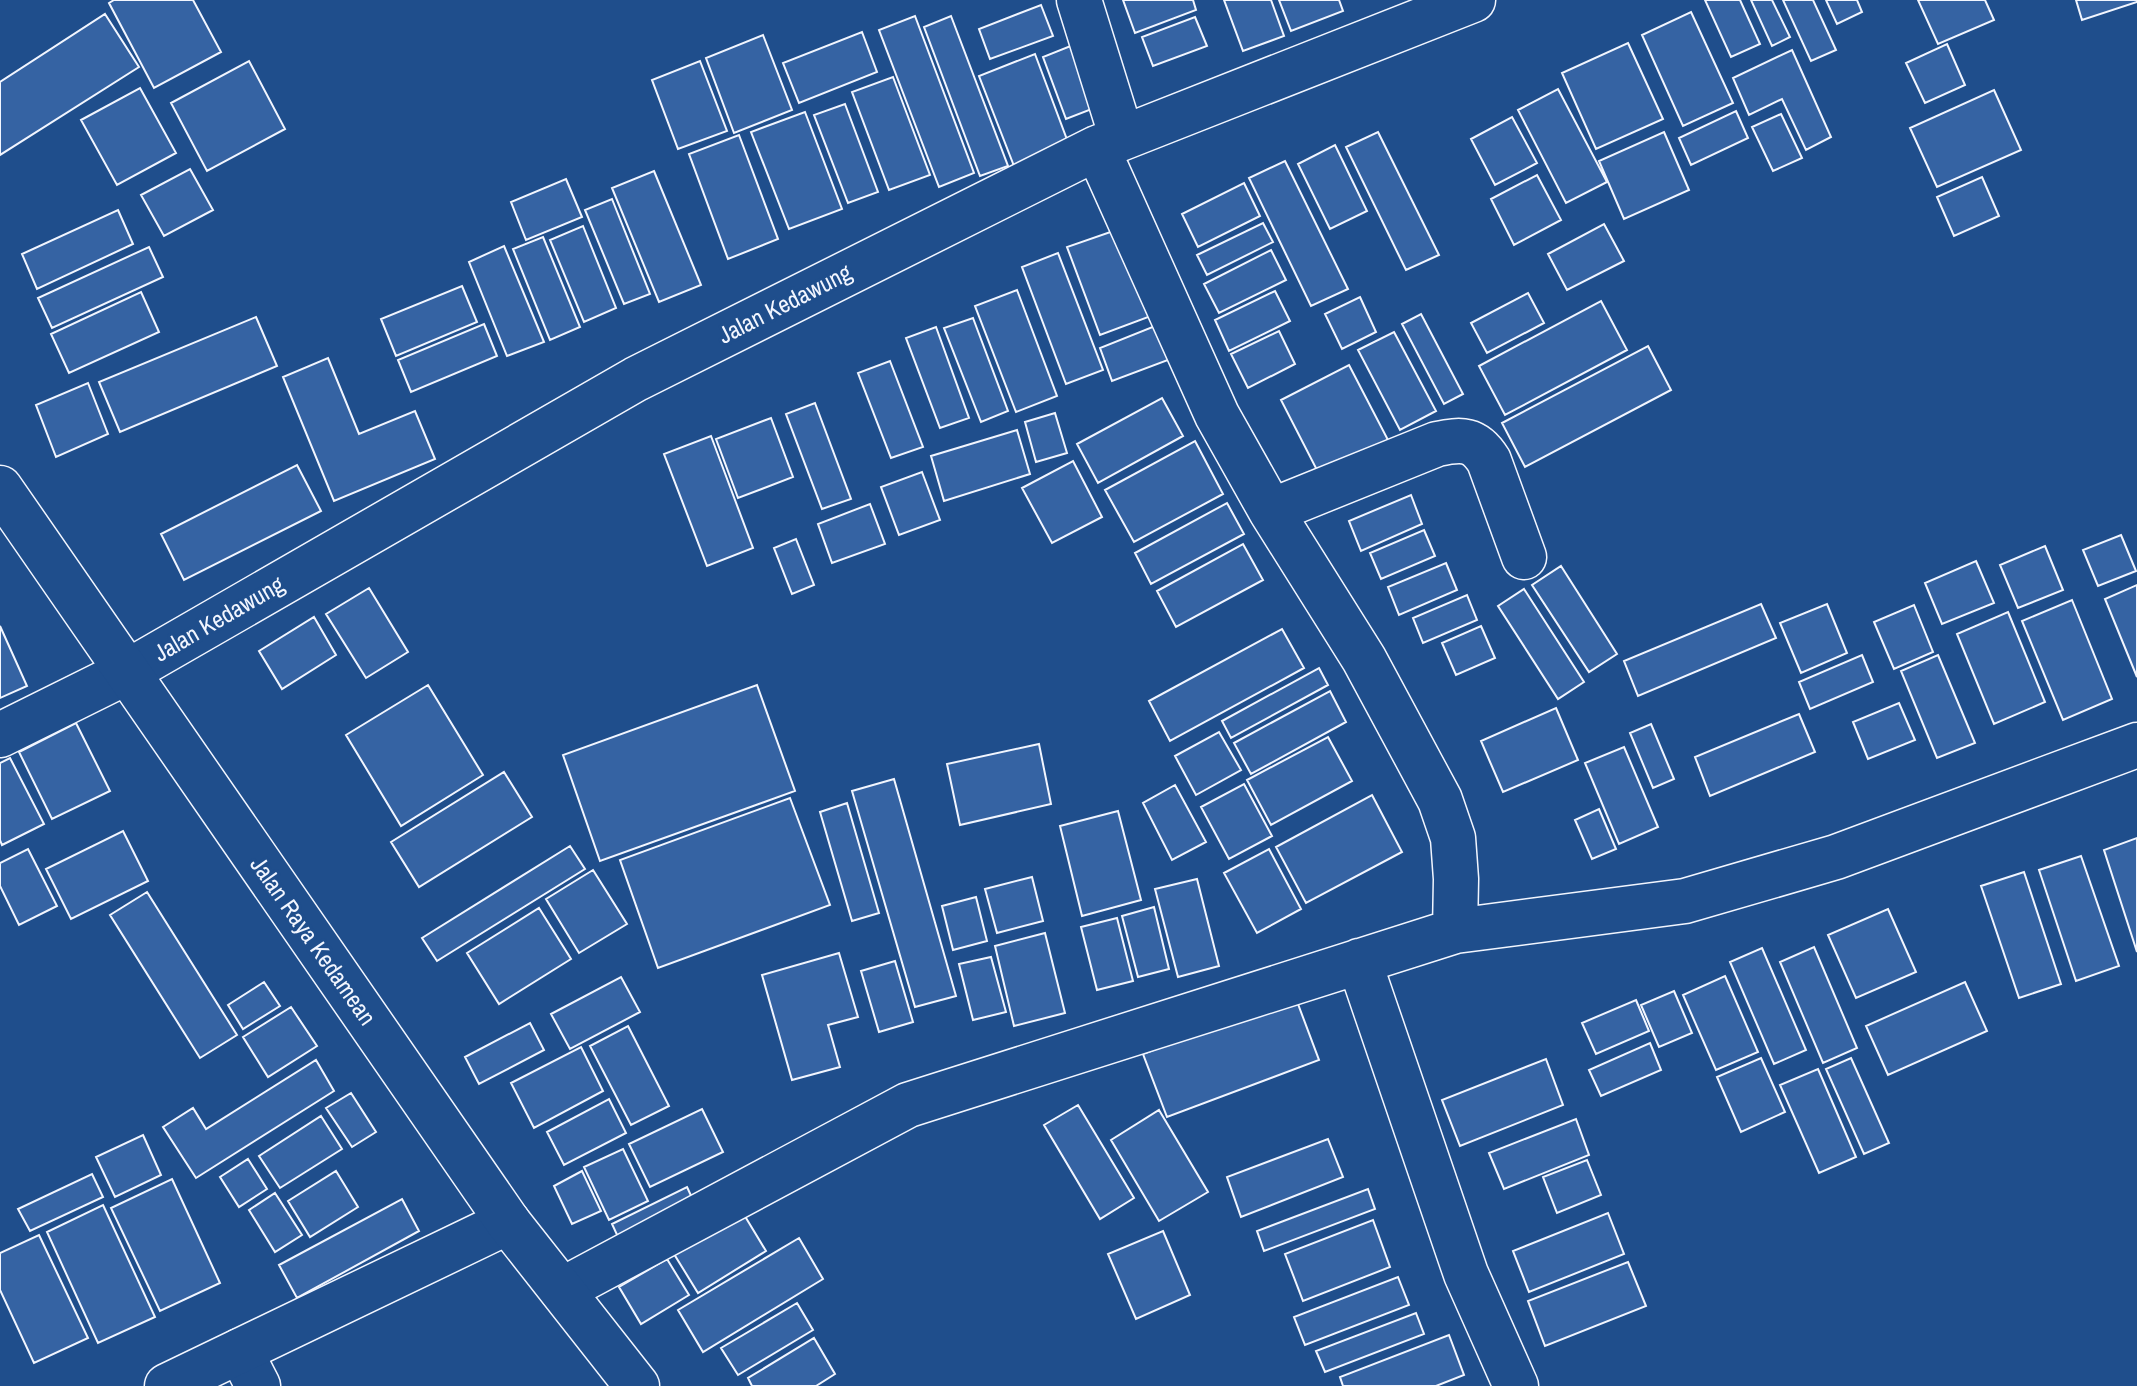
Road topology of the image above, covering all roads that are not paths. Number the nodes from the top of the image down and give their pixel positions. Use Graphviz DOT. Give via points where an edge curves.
graph roads {
  1 [pos="1079,0"];
  2 [pos="1473,0"];
  3 [pos="1110,143"];
  4 [pos="0,488"];
  5 [pos="1271,511"];
  6 [pos="1524,557"];
  7 [pos="127,672"];
  8 [pos="0,735"];
  9 [pos="2137,745"];
  10 [pos="1455,931"];
  11 [pos="1359,961"];
  12 [pos="508,1222"];
  13 [pos="562,1290"];
  14 [pos="249,1368"];
  15 [pos="167,1386"];
  16 [pos="637,1386"];
  17 [pos="1516,1386"];
  1 -- 3 [label="main road"];
  2 -- 3 [label="main road, Jalan Kedawung"];
  3 -- 5 [label="main road" via="1217,415"];
  3 -- 7 [label="main road, Jalan Kedawung" via="636,379"];
  4 -- 7 [label="main road, Jalan Raya Kedamean"];
  5 -- 6 [label="main road" via="1455,440 1482,449"];
  5 -- 10 [label="main road" via="1364,659 1440,800 1453,838"];
  7 -- 8 [label="main road, Jalan Kedawung"];
  7 -- 12 [label="main road, Jalan Raya Kedamean"];
  9 -- 10 [label="main road" via="1836,857 1685,901"];
  10 -- 11 [label="main road"];
  11 -- 13 [label="main road" via="908,1105"];
  11 -- 17 [label="main road" via="1466,1274"];
  12 -- 13 [label="main road, Jalan Raya Kedamean"];
  12 -- 14 [label="main road"];
  13 -- 16 [label="main road, Jalan Raya Kedamean"];
  14 -- 15 [label="main road"];
}
